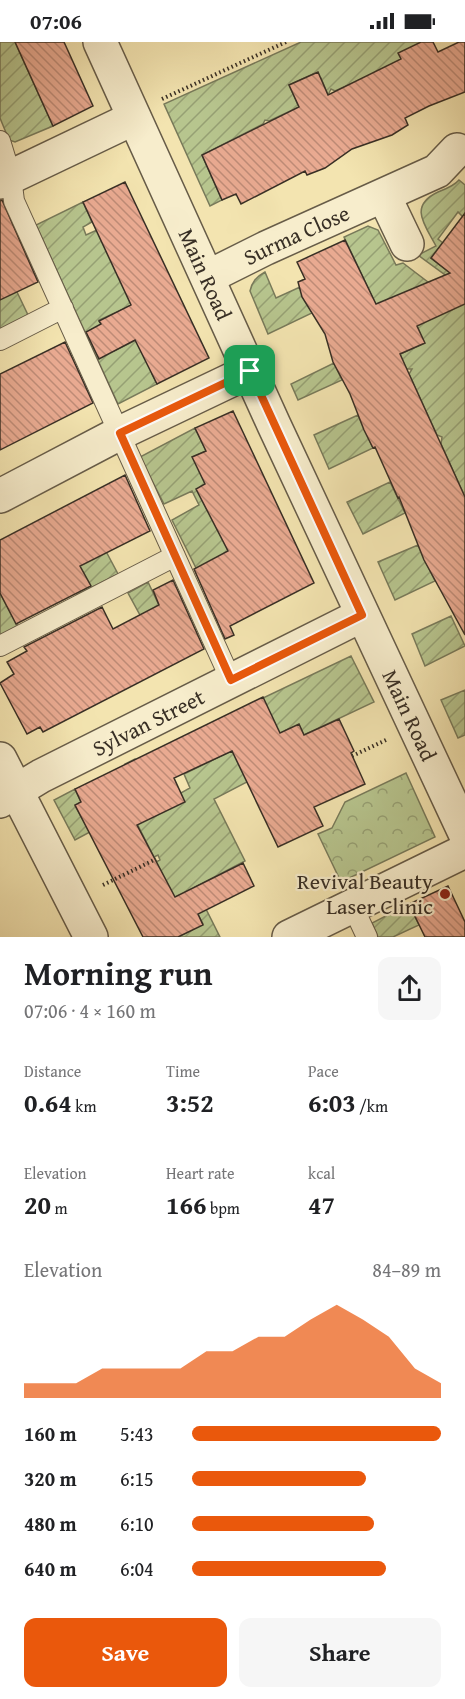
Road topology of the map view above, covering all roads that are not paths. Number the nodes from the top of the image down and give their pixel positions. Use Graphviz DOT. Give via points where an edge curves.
graph roads {
  1 [pos="100,42"];
  2 [pos="134,118"];
  3 [pos="0,141"];
  4 [pos="458,150"];
  5 [pos="5,180"];
  6 [pos="384,196"];
  7 [pos="406,244"];
  8 [pos="208,277"];
  9 [pos="63,308"];
  10 [pos="0,340"];
  11 [pos="250,371"];
  12 [pos="120,433"];
  13 [pos="0,496"];
  14 [pos="175,556"];
  15 [pos="362,615"];
  16 [pos="0,646"];
  17 [pos="231,680"];
  18 [pos="0,759"];
  19 [pos="8,796"];
  20 [pos="465,833"];
  21 [pos="465,851"];
  22 [pos="352,905"];
  23 [pos="91,937"];
  24 [pos="289,937"];
  25 [pos="367,937"];
  1 -- 2 [label="street, Main Road"];
  2 -- 5 [label="street"];
  2 -- 8 [label="street, Main Road"];
  3 -- 5 [label="lane"];
  4 -- 6 [label="street, Surma Close" via="437,171"];
  5 -- 9 [label="lane"];
  6 -- 7 [label="street"];
  6 -- 8 [label="street, Surma Close"];
  8 -- 11 [label="street, Main Road"];
  9 -- 10 [label="lane"];
  9 -- 12 [label="lane"];
  11 -- 12 [label="street"];
  11 -- 15 [label="street, Main Road"];
  12 -- 13 [label="street"];
  12 -- 14 [label="lane"];
  14 -- 16 [label="lane"];
  14 -- 17 [label="lane"];
  15 -- 17 [label="street, Sylvan Street"];
  15 -- 20 [label="street, Main Road"];
  17 -- 19 [label="street, Sylvan Street"];
  18 -- 19 [label="street"];
  19 -- 23 [label="street"];
  21 -- 22 [label="street"];
  22 -- 24 [label="street"];
  22 -- 25 [label="lane"];
}
